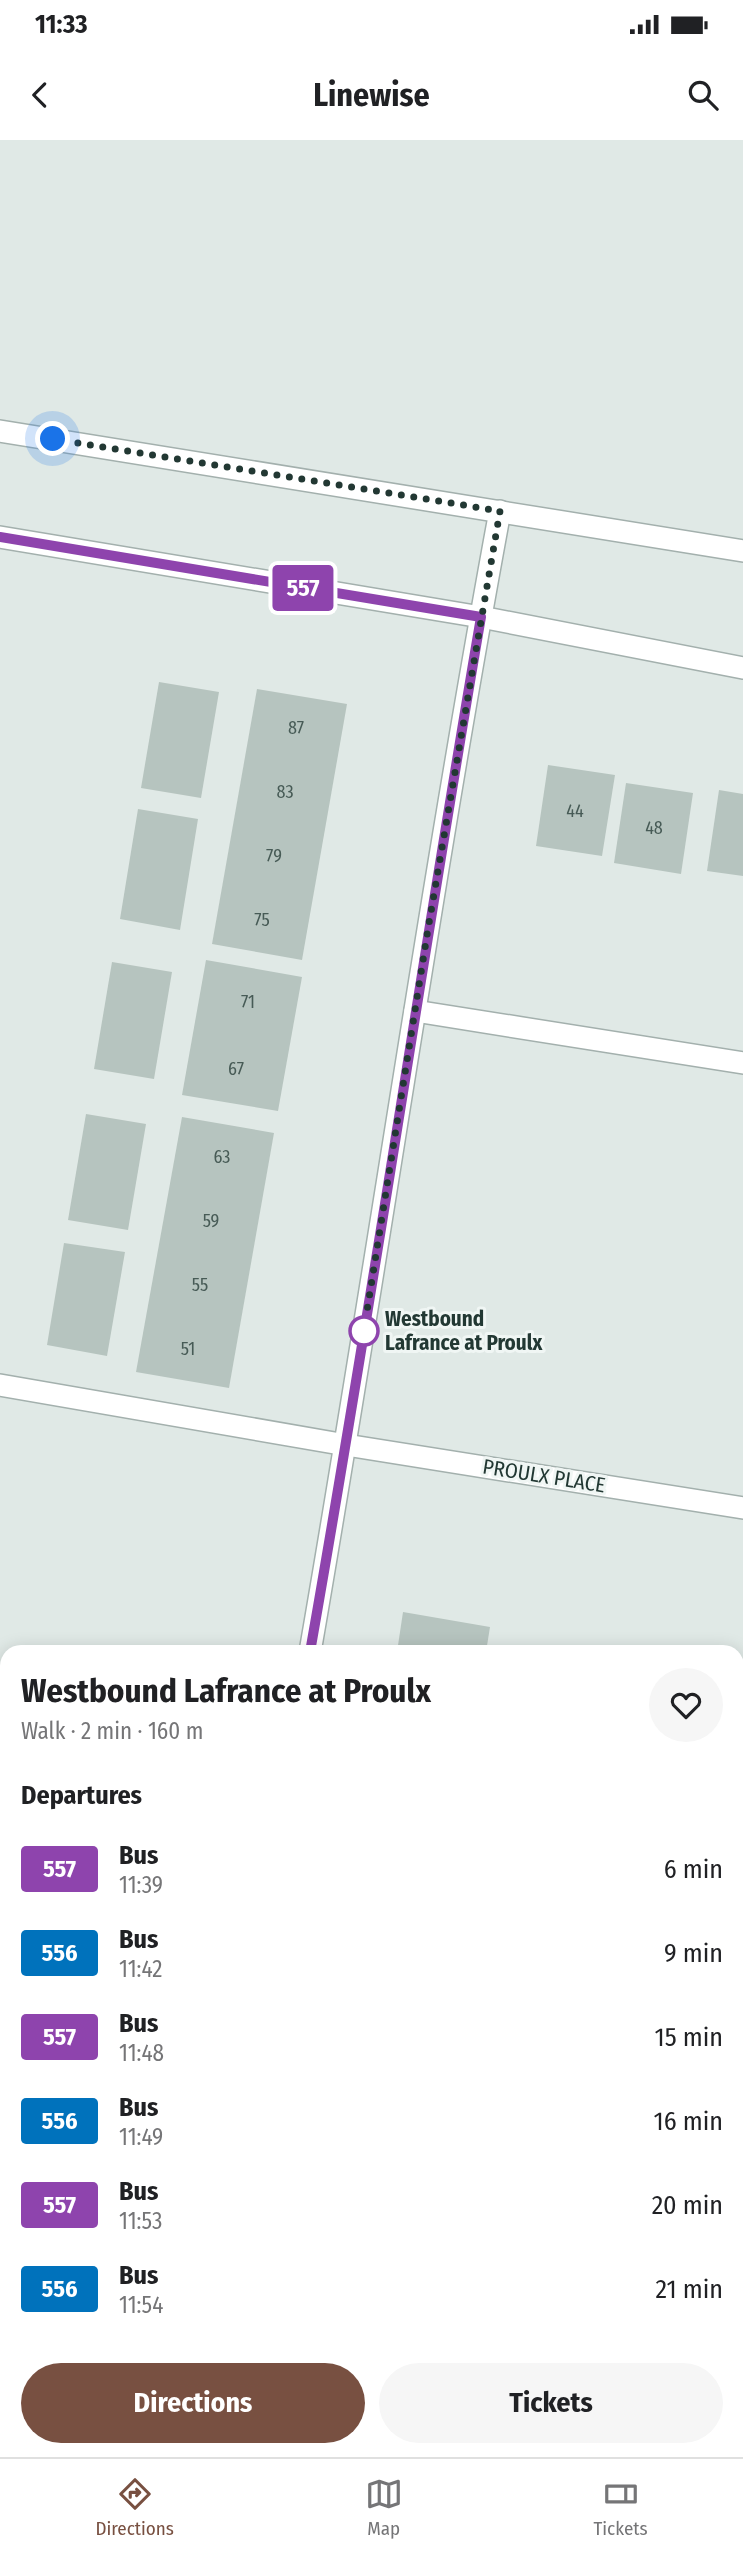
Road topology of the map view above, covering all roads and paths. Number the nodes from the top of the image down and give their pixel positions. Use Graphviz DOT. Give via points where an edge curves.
graph roads {
  1 [pos="0,431"];
  2 [pos="500,511"];
  3 [pos="0,537"];
  4 [pos="743,551"];
  5 [pos="481,617"];
  6 [pos="743,667"];
  7 [pos="415,1011"];
  8 [pos="743,1063"];
  9 [pos="0,1385"];
  10 [pos="346,1445"];
  11 [pos="743,1508"];
  12 [pos="311,1645"];
  1 -- 2 [label="street"];
  2 -- 4 [label="street"];
  2 -- 5 [label="street"];
  3 -- 5 [label="street"];
  5 -- 6 [label="street"];
  5 -- 7 [label="street"];
  7 -- 8 [label="street"];
  7 -- 10 [label="street"];
  9 -- 10 [label="street, PROULX PLACE"];
  10 -- 11 [label="street, PROULX PLACE"];
  10 -- 12 [label="street"];
}
